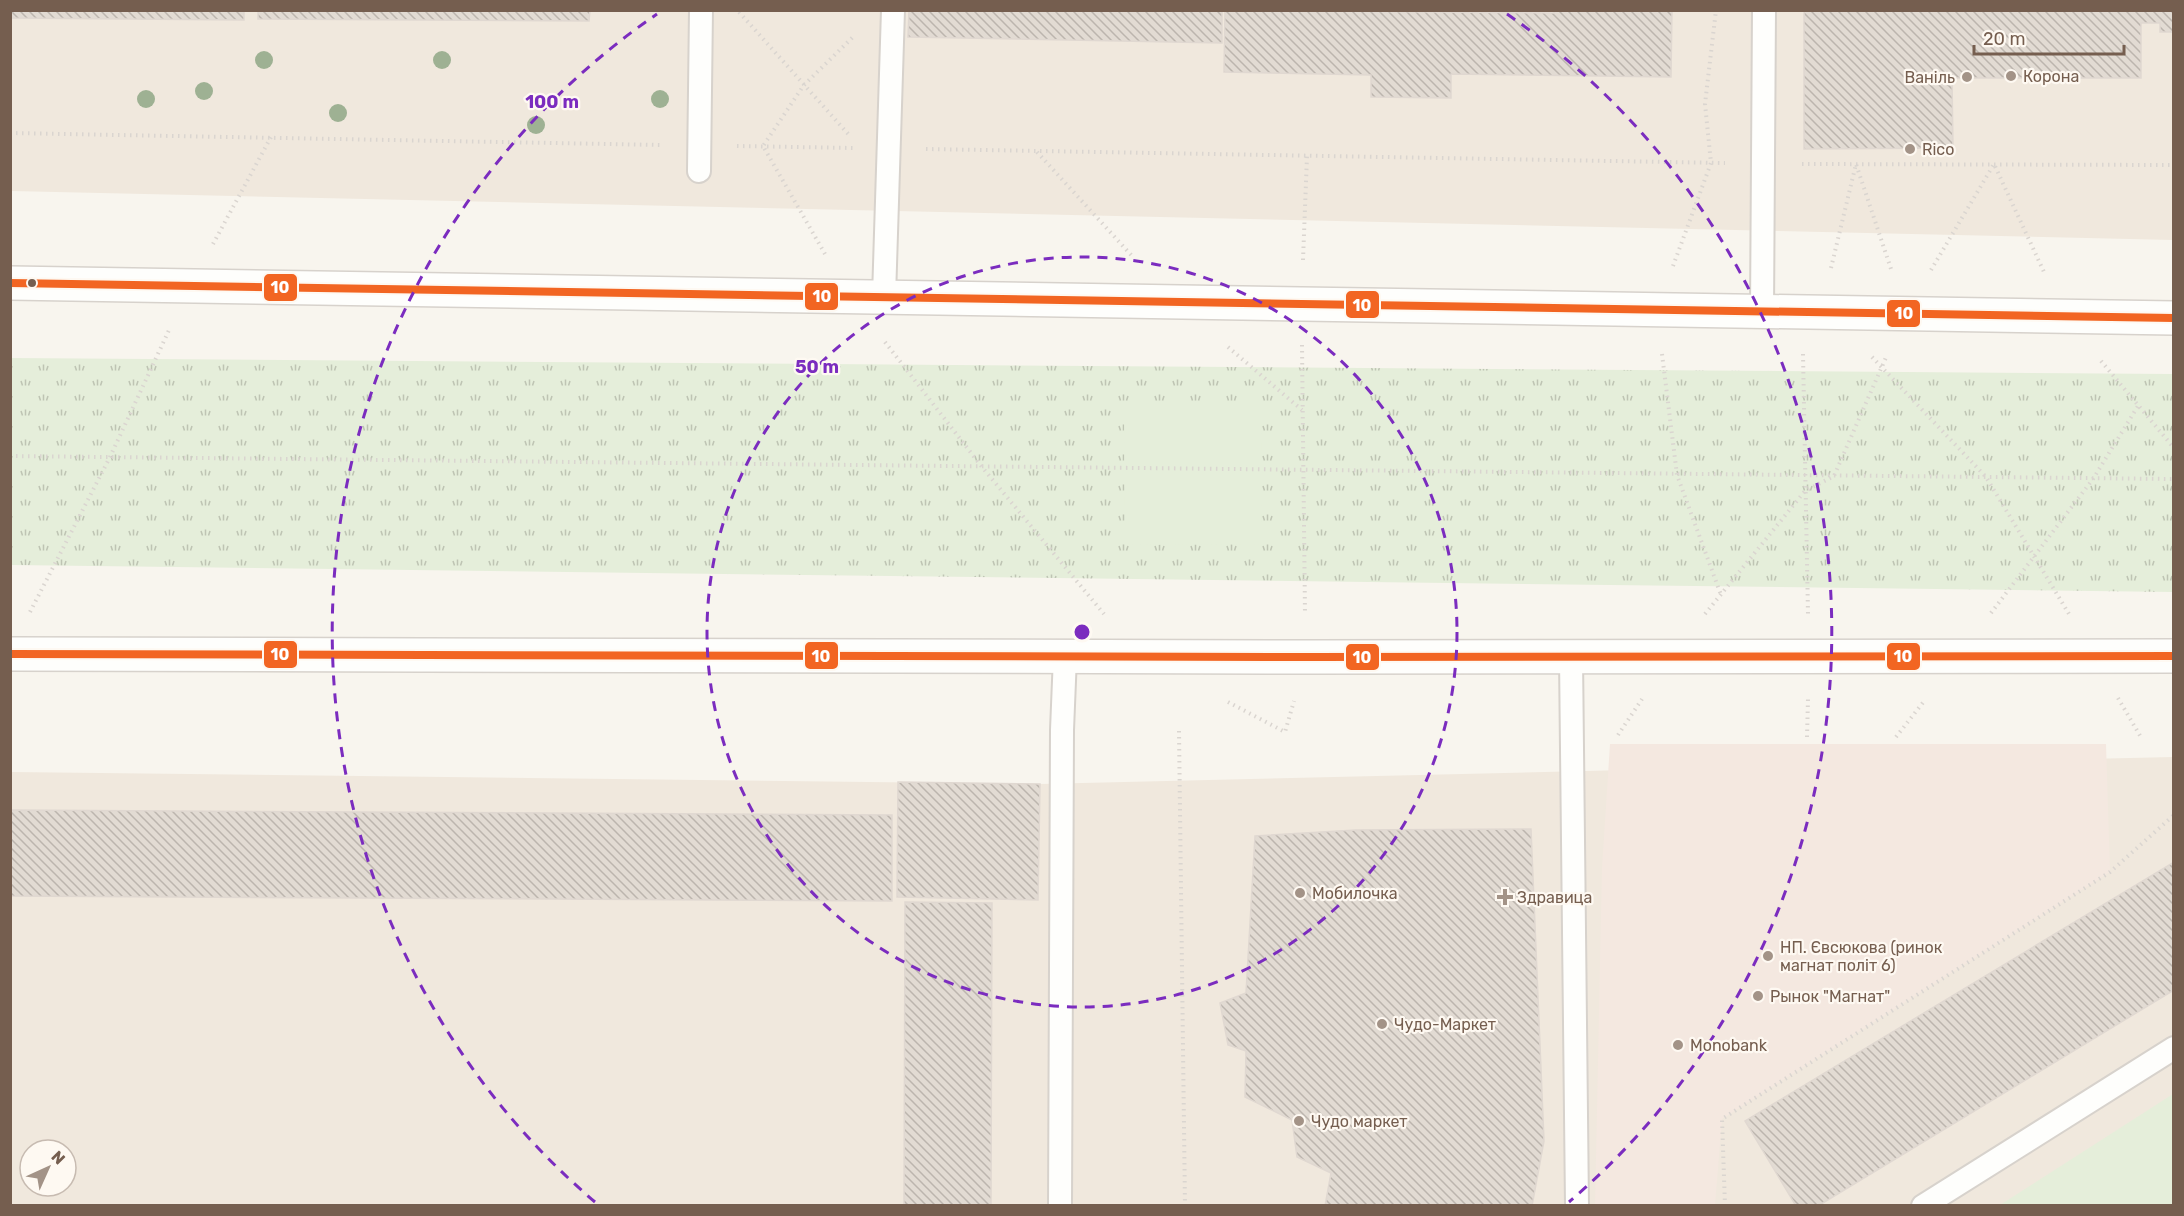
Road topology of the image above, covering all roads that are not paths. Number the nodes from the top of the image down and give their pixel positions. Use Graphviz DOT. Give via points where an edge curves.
graph roads {
  1 [pos="701,10"];
  2 [pos="893,10"];
  3 [pos="1764,10"];
  4 [pos="699,171"];
  5 [pos="10,283"];
  6 [pos="884,297"];
  7 [pos="1762,311"];
  8 [pos="2174,318"];
  9 [pos="10,654"];
  10 [pos="1065,656"];
  11 [pos="2174,656"];
  12 [pos="1571,657"];
  13 [pos="2174,1048"];
  14 [pos="1060,1206"];
  15 [pos="1577,1206"];
  16 [pos="1923,1206"];
  1 -- 4 [label="lane"];
  2 -- 6 [label="lane"];
  3 -- 7 [label="lane"];
  5 -- 6 [label="street"];
  6 -- 7 [label="street"];
  7 -- 8 [label="street"];
  9 -- 10 [label="street"];
  10 -- 12 [label="street"];
  10 -- 14 [label="lane"];
  11 -- 12 [label="street"];
  12 -- 15 [label="lane"];
  13 -- 16 [label="lane"];
}
